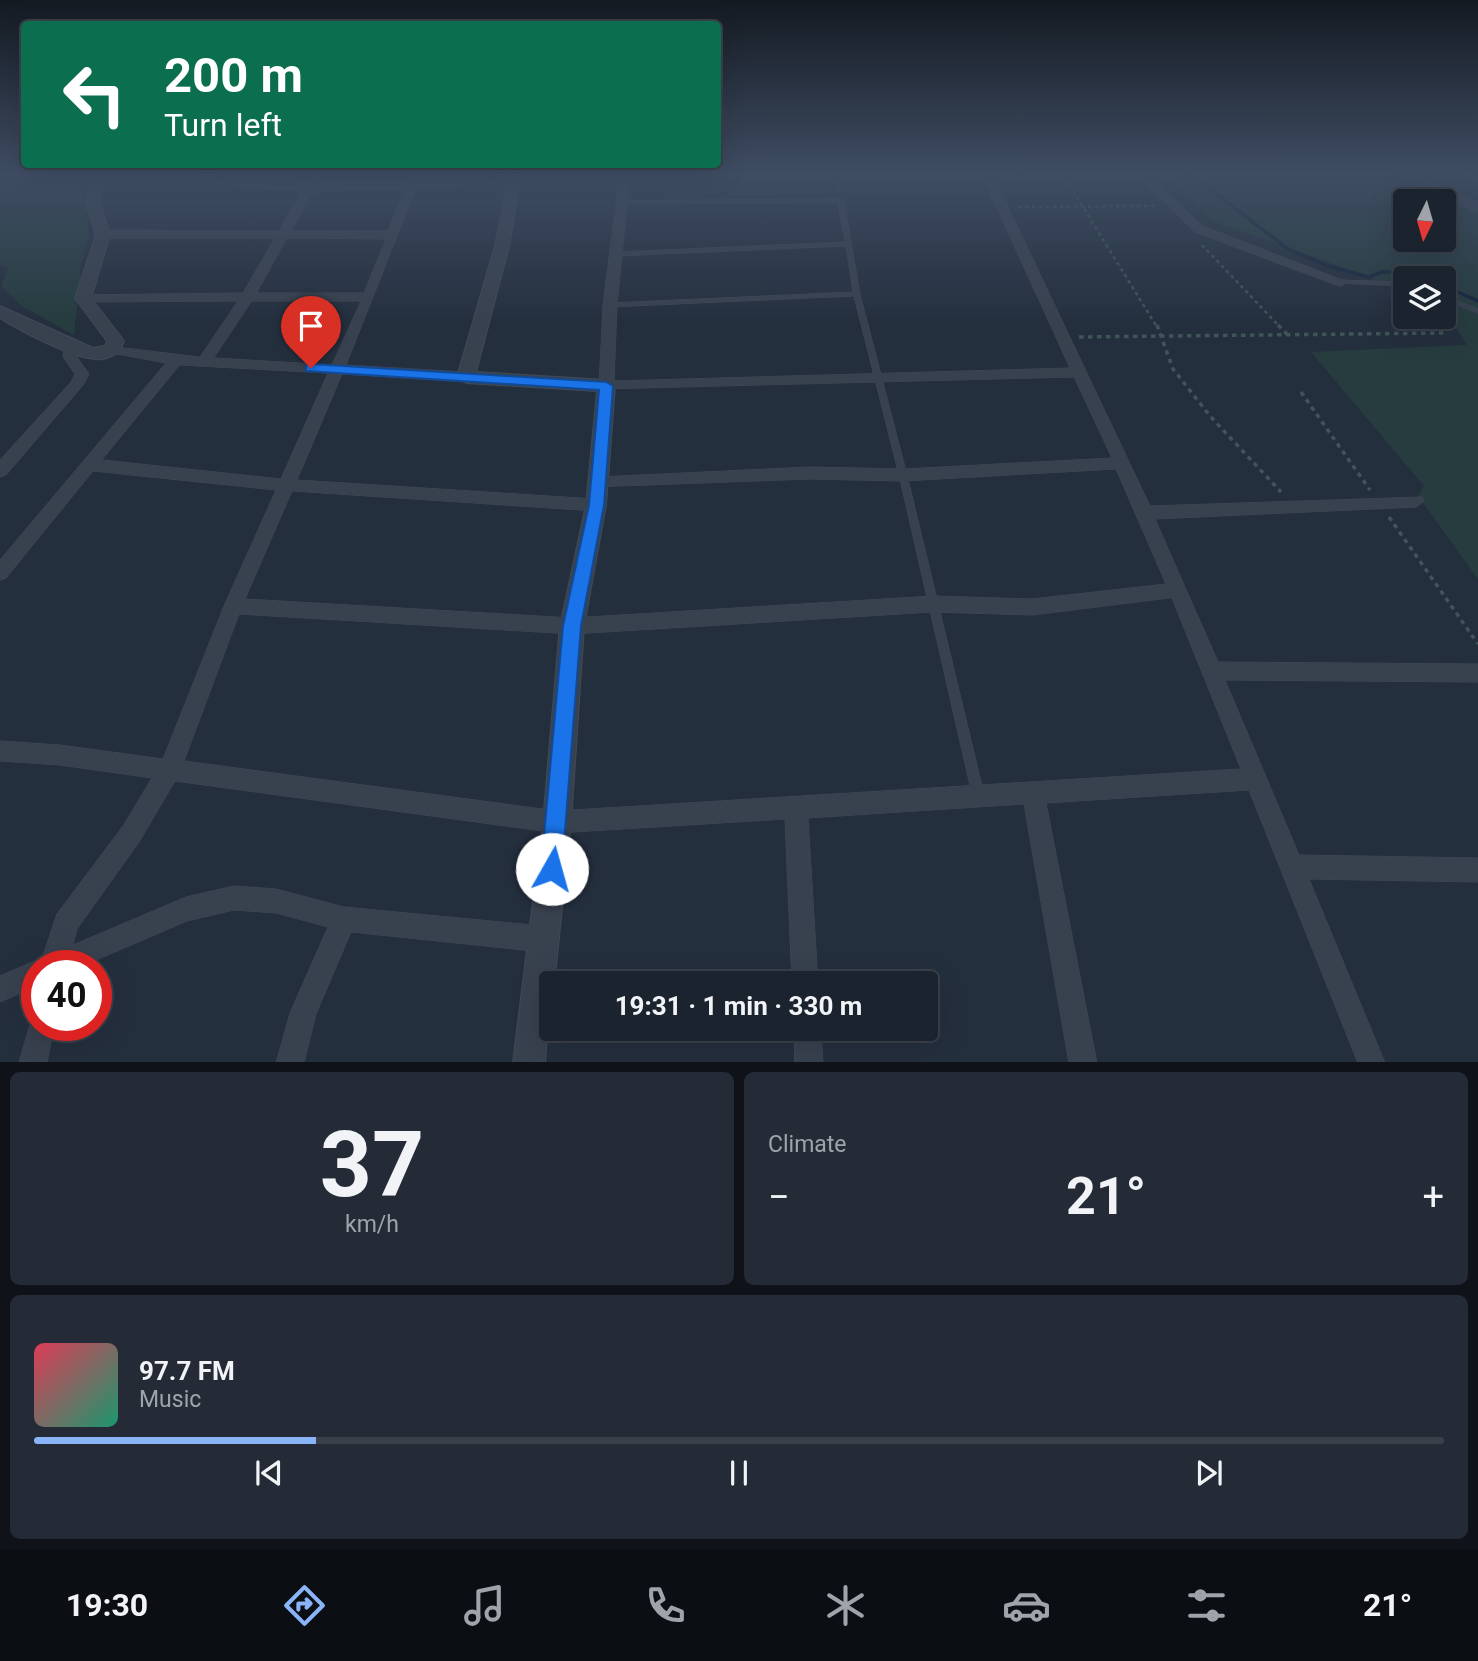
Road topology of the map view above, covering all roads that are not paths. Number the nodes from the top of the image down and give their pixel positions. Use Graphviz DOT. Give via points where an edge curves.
graph roads {
  1 [pos="98,223"];
  2 [pos="290,223"];
  3 [pos="397,223"];
  4 [pos="507,223"];
  5 [pos="620,223"];
  6 [pos="845,223"];
  7 [pos="1008,223"];
  8 [pos="1193,223"];
  9 [pos="103,234"];
  10 [pos="284,235"];
  11 [pos="392,235"];
  12 [pos="848,244"];
  13 [pos="617,254"];
  14 [pos="1341,282"];
  15 [pos="1393,284"];
  16 [pos="857,294"];
  17 [pos="248,297"];
  18 [pos="369,297"];
  19 [pos="83,298"];
  20 [pos="1456,302"];
  21 [pos="610,305"];
  22 [pos="1478,310"];
  23 [pos="0,311"];
  24 [pos="72,345"];
  25 [pos="112,349"];
  26 [pos="176,360"];
  27 [pos="204,362"];
  28 [pos="338,370"];
  29 [pos="1079,372"];
  30 [pos="878,376"];
  31 [pos="466,377"];
  32 [pos="606,386"];
  33 [pos="1122,463"];
  34 [pos="90,465"];
  35 [pos="0,471"];
  36 [pos="904,475"];
  37 [pos="285,485"];
  38 [pos="597,494"];
  39 [pos="1416,501"];
  40 [pos="1144,513"];
  41 [pos="0,573"];
  42 [pos="1178,590"];
  43 [pos="933,604"];
  44 [pos="233,606"];
  45 [pos="572,626"];
  46 [pos="1212,671"];
  47 [pos="1478,673"];
  48 [pos="0,751"];
  49 [pos="170,769"];
  50 [pos="1257,779"];
  51 [pos="1032,793"];
  52 [pos="978,796"];
  53 [pos="796,807"];
  54 [pos="557,822"];
  55 [pos="1293,867"];
  56 [pos="1478,870"];
  57 [pos="344,919"];
  58 [pos="543,939"];
  59 [pos="58,950"];
  60 [pos="90,950"];
  61 [pos="804,971"];
  62 [pos="21,980"];
  63 [pos="0,989"];
  64 [pos="38,1041"];
  65 [pos="808,1041"];
  66 [pos="33,1062"];
  67 [pos="290,1062"];
  68 [pos="529,1062"];
  69 [pos="809,1062"];
  70 [pos="1083,1062"];
  71 [pos="1372,1062"];
  1 -- 9 [label="street"];
  2 -- 10 [label="street"];
  3 -- 11 [label="street"];
  4 -- 31 [label="street"];
  5 -- 13 [label="street"];
  6 -- 12 [label="lane"];
  7 -- 29 [label="street"];
  8 -- 14 [label="street" via="1199,229"];
  9 -- 10 [label="street"];
  9 -- 19 [label="street"];
  10 -- 11 [label="street"];
  10 -- 17 [label="street"];
  11 -- 18 [label="street"];
  12 -- 13 [label="lane"];
  12 -- 16 [label="lane"];
  13 -- 21 [label="street"];
  14 -- 15 [label="lane"];
  16 -- 21 [label="lane"];
  16 -- 30 [label="lane"];
  17 -- 18 [label="street"];
  17 -- 19 [label="street"];
  17 -- 27 [label="street"];
  18 -- 28 [label="street"];
  19 -- 25 [label="street" via="116,341"];
  20 -- 22 [label="lane"];
  21 -- 32 [label="street"];
  23 -- 24 [label="street"];
  24 -- 25 [label="street" via="101,354"];
  24 -- 35 [label="street" via="70,357 82,374 78,384"];
  25 -- 26 [label="street"];
  26 -- 27 [label="street"];
  26 -- 34 [label="street"];
  27 -- 28 [label="street"];
  28 -- 31 [label="street"];
  28 -- 37 [label="street"];
  29 -- 30 [label="street"];
  29 -- 33 [label="street"];
  30 -- 32 [label="street"];
  30 -- 36 [label="lane"];
  31 -- 32 [label="street"];
  32 -- 38 [label="street"];
  33 -- 36 [label="street"];
  33 -- 40 [label="street"];
  34 -- 37 [label="street"];
  34 -- 41 [label="street"];
  36 -- 38 [label="street" via="810,473"];
  36 -- 43 [label="lane"];
  37 -- 38 [label="street"];
  37 -- 44 [label="street"];
  38 -- 45 [label="street"];
  39 -- 40 [label="street"];
  40 -- 42 [label="street"];
  42 -- 43 [label="street" via="1032,607"];
  42 -- 46 [label="street"];
  43 -- 45 [label="street"];
  43 -- 52 [label="lane"];
  44 -- 45 [label="street"];
  44 -- 49 [label="street"];
  45 -- 54 [label="street"];
  46 -- 47 [label="street"];
  46 -- 50 [label="street"];
  48 -- 49 [label="street"];
  49 -- 54 [label="street"];
  49 -- 59 [label="street" via="131,834 66,923"];
  50 -- 51 [label="street"];
  50 -- 55 [label="street"];
  51 -- 52 [label="street"];
  51 -- 70 [label="street"];
  52 -- 53 [label="street"];
  53 -- 54 [label="street"];
  53 -- 61 [label="street"];
  54 -- 58 [label="street"];
  55 -- 56 [label="street"];
  55 -- 71 [label="street"];
  57 -- 58 [label="street"];
  57 -- 60 [label="street" via="276,901 233,898 186,909"];
  57 -- 67 [label="street" via="303,1013"];
  58 -- 68 [label="street"];
  62 -- 63 [label="street"];
  64 -- 66 [label="street"];
  65 -- 69 [label="street"];
}
